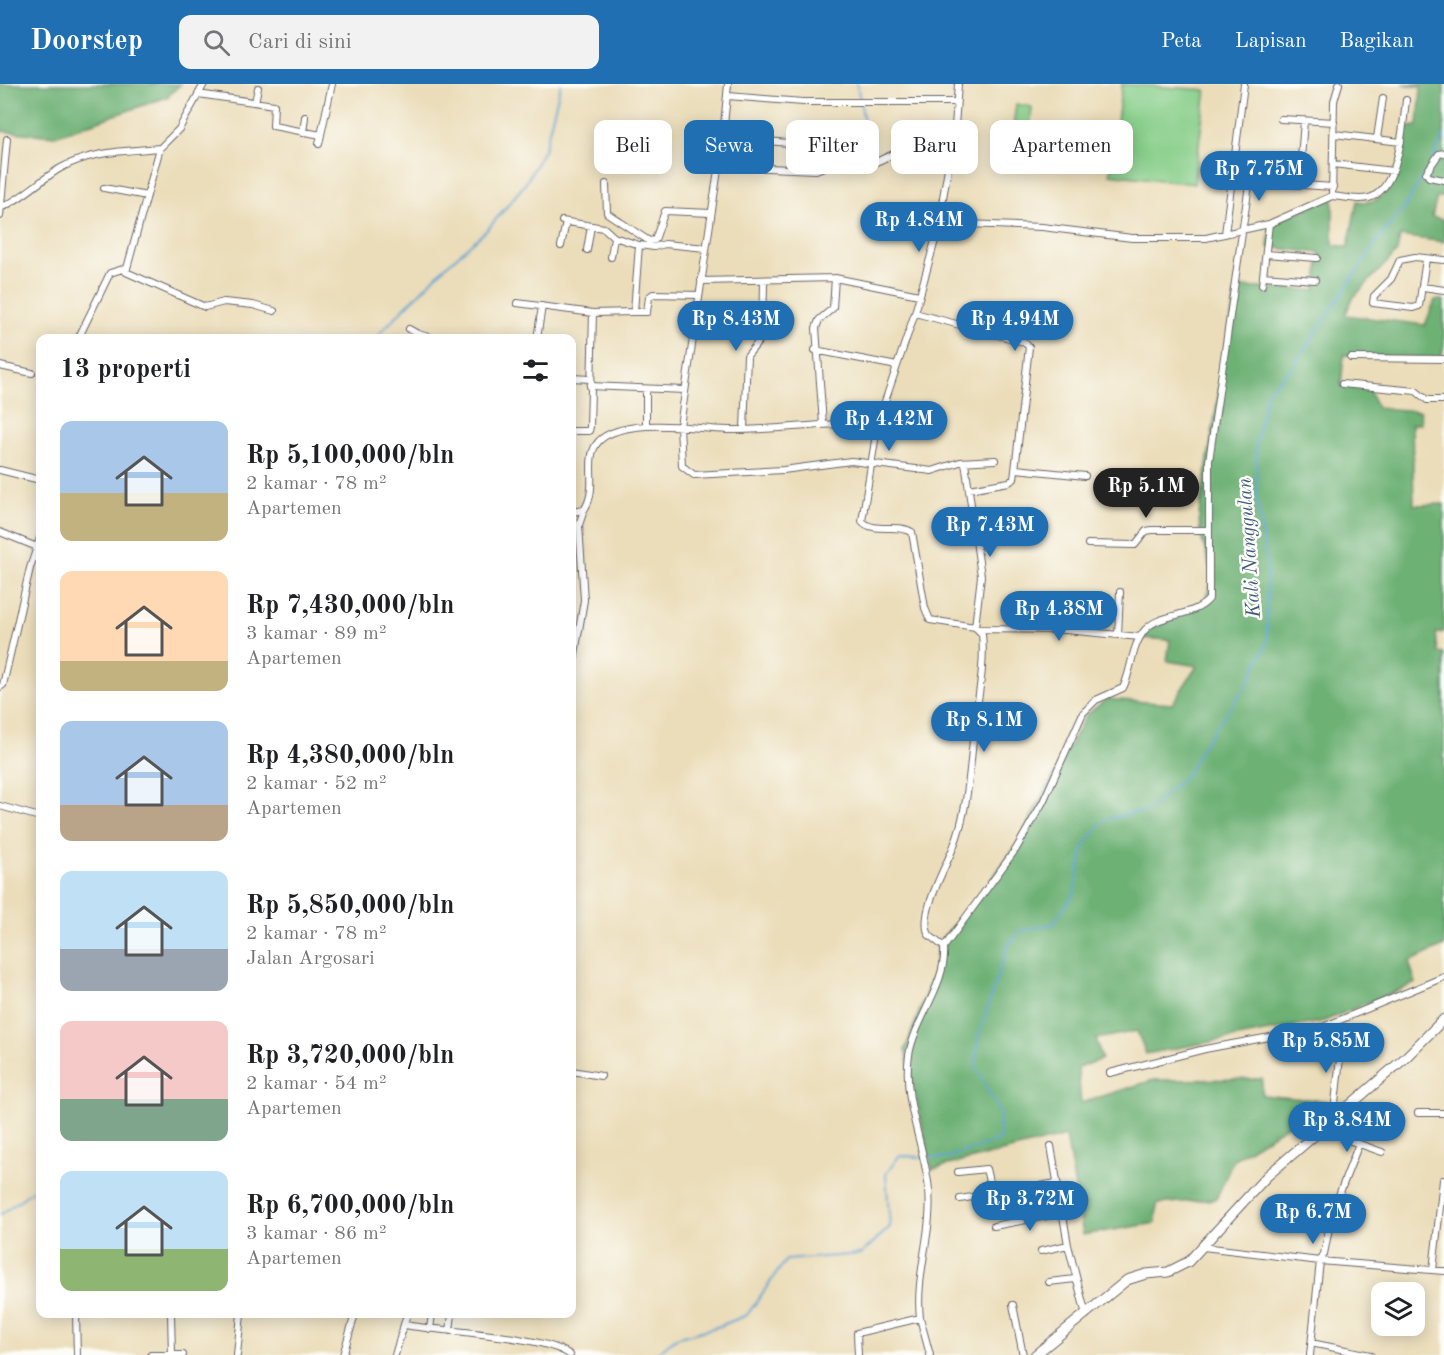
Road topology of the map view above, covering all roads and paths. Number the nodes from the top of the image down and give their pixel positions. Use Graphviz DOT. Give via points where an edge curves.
graph roads {
  1 [pos="204,84"];
  2 [pos="332,84"];
  3 [pos="728,84"];
  4 [pos="958,84"];
  5 [pos="1244,84"];
  6 [pos="1339,84"];
  7 [pos="258,88"];
  8 [pos="198,94"];
  9 [pos="728,96"];
  10 [pos="1383,98"];
  11 [pos="1406,100"];
  12 [pos="255,102"];
  13 [pos="956,102"];
  14 [pos="305,117"];
  15 [pos="725,120"];
  16 [pos="954,120"];
  17 [pos="1281,120"];
  18 [pos="1304,121"];
  19 [pos="1334,122"];
  20 [pos="303,133"];
  21 [pos="1334,134"];
  22 [pos="321,135"];
  23 [pos="1377,138"];
  24 [pos="8,139"];
  25 [pos="1401,142"];
  26 [pos="319,144"];
  27 [pos="160,148"];
  28 [pos="1444,153"];
  29 [pos="1333,164"];
  30 [pos="1251,171"];
  31 [pos="1393,171"];
  32 [pos="718,174"];
  33 [pos="947,174"];
  34 [pos="1444,180"];
  35 [pos="606,184"];
  36 [pos="1288,184"];
  37 [pos="1299,184"];
  38 [pos="1333,187"];
  39 [pos="104,188"];
  40 [pos="147,196"];
  41 [pos="1332,196"];
  42 [pos="1,208"];
  43 [pos="711,213"];
  44 [pos="0,216"];
  45 [pos="939,223"];
  46 [pos="1269,224"];
  47 [pos="591,226"];
  48 [pos="1243,230"];
  49 [pos="1225,234"];
  50 [pos="614,237"];
  51 [pos="639,245"];
  52 [pos="561,246"];
  53 [pos="706,248"];
  54 [pos="587,250"];
  55 [pos="1266,254"];
  56 [pos="611,257"];
  57 [pos="1317,258"];
  58 [pos="1426,259"];
  59 [pos="1444,260"];
  60 [pos="126,268"];
  61 [pos="1263,276"];
  62 [pos="835,278"];
  63 [pos="701,280"];
  64 [pos="1315,280"];
  65 [pos="764,281"];
  66 [pos="1262,285"];
  67 [pos="1423,287"];
  68 [pos="1444,290"];
  69 [pos="699,295"];
  70 [pos="919,295"];
  71 [pos="518,303"];
  72 [pos="542,306"];
  73 [pos="274,311"];
  74 [pos="634,312"];
  75 [pos="593,313"];
  76 [pos="915,313"];
  77 [pos="409,328"];
  78 [pos="80,334"];
  79 [pos="418,334"];
  80 [pos="538,334"];
  81 [pos="815,350"];
  82 [pos="1351,358"];
  83 [pos="1444,359"];
  84 [pos="0,366"];
  85 [pos="897,366"];
  86 [pos="32,373"];
  87 [pos="576,379"];
  88 [pos="590,383"];
  89 [pos="1342,384"];
  90 [pos="646,390"];
  91 [pos="685,390"];
  92 [pos="1444,400"];
  93 [pos="878,422"];
  94 [pos="823,424"];
  95 [pos="646,426"];
  96 [pos="680,426"];
  97 [pos="744,429"];
  98 [pos="576,431"];
  99 [pos="589,431"];
  100 [pos="600,440"];
  101 [pos="995,460"];
  102 [pos="871,462"];
  103 [pos="965,462"];
  104 [pos="1016,469"];
  105 [pos="0,470"];
  106 [pos="1085,476"];
  107 [pos="36,479"];
  108 [pos="969,489"];
  109 [pos="584,510"];
  110 [pos="576,511"];
  111 [pos="1209,530"];
  112 [pos="0,532"];
  113 [pos="1088,544"];
  114 [pos="36,547"];
  115 [pos="36,551"];
  116 [pos="1120,592"];
  117 [pos="977,628"];
  118 [pos="1118,635"];
  119 [pos="1140,637"];
  120 [pos="576,648"];
  121 [pos="0,687"];
  122 [pos="0,806"];
  123 [pos="36,817"];
  124 [pos="944,947"];
  125 [pos="1444,977"];
  126 [pos="1444,1019"];
  127 [pos="1323,1027"];
  128 [pos="576,1072"];
  129 [pos="1110,1073"];
  130 [pos="601,1076"];
  131 [pos="1418,1113"];
  132 [pos="1444,1113"];
  133 [pos="1333,1121"];
  134 [pos="1051,1146"];
  135 [pos="1358,1146"];
  136 [pos="1382,1152"];
  137 [pos="958,1172"];
  138 [pos="1443,1180"];
  139 [pos="1057,1183"];
  140 [pos="992,1194"];
  141 [pos="960,1199"];
  142 [pos="1063,1213"];
  143 [pos="994,1226"];
  144 [pos="1068,1245"];
  145 [pos="1203,1247"];
  146 [pos="1041,1251"];
  147 [pos="1320,1261"];
  148 [pos="1433,1270"];
  149 [pos="1444,1271"];
  150 [pos="1075,1279"];
  151 [pos="1048,1282"];
  152 [pos="1013,1305"];
  153 [pos="1086,1315"];
  154 [pos="76,1318"];
  155 [pos="171,1318"];
  156 [pos="241,1318"];
  157 [pos="354,1318"];
  158 [pos="406,1318"];
  159 [pos="431,1318"];
  160 [pos="452,1318"];
  161 [pos="920,1318"];
  162 [pos="405,1325"];
  163 [pos="430,1329"];
  164 [pos="450,1331"];
  165 [pos="1311,1343"];
  166 [pos="77,1355"];
  167 [pos="151,1355"];
  168 [pos="172,1355"];
  169 [pos="183,1355"];
  170 [pos="237,1355"];
  171 [pos="343,1355"];
  172 [pos="395,1355"];
  173 [pos="570,1355"];
  174 [pos="858,1355"];
  175 [pos="930,1355"];
  176 [pos="1023,1355"];
  177 [pos="1035,1355"];
  178 [pos="1310,1355"];
  179 [pos="1370,1355"];
  1 -- 8 [label="street"];
  2 -- 22 [label="street"];
  3 -- 9 [label="street"];
  4 -- 13 [label="street"];
  5 -- 49 [label="street"];
  6 -- 19 [label="street"];
  7 -- 12 [label="street"];
  8 -- 12 [label="street"];
  8 -- 27 [label="street" via="179,129"];
  9 -- 13 [label="street" via="854,103"];
  9 -- 15 [label="street"];
  10 -- 23 [label="street"];
  11 -- 25 [label="street"];
  12 -- 20 [label="street" via="275,102 273,126"];
  13 -- 16 [label="street"];
  14 -- 20 [label="street"];
  17 -- 18 [label="street"];
  18 -- 19 [label="street"];
  18 -- 37 [label="street"];
  19 -- 21 [label="street"];
  20 -- 22 [label="street"];
  21 -- 23 [label="street"];
  21 -- 29 [label="street"];
  22 -- 26 [label="street"];
  23 -- 25 [label="street"];
  24 -- 42 [label="street"];
  25 -- 31 [label="street"];
  27 -- 40 [label="street"];
  27 -- 42 [label="street" via="104,152 81,158"];
  28 -- 34 [label="street" via="1439,154 1426,173"];
  29 -- 31 [label="street"];
  29 -- 38 [label="street"];
  30 -- 48 [label="street"];
  31 -- 41 [label="street" via="1374,196"];
  32 -- 43 [label="street"];
  33 -- 45 [label="street"];
  35 -- 43 [label="street" via="607,213 649,241 658,235 665,211"];
  36 -- 37 [label="street"];
  37 -- 38 [label="street"];
  38 -- 41 [label="street"];
  39 -- 40 [label="street"];
  40 -- 60 [label="street"];
  41 -- 46 [label="street"];
  42 -- 44 [label="street"];
  43 -- 53 [label="street"];
  45 -- 49 [label="street" via="1042,227 1132,238 1206,238"];
  45 -- 70 [label="street"];
  46 -- 48 [label="street"];
  46 -- 55 [label="street"];
  47 -- 50 [label="street" via="604,228"];
  47 -- 52 [label="street" via="564,221"];
  47 -- 54 [label="street"];
  48 -- 49 [label="street"];
  48 -- 111 [label="street" via="1209,461"];
  50 -- 51 [label="street"];
  50 -- 56 [label="street"];
  51 -- 53 [label="street"];
  51 -- 74 [label="street"];
  53 -- 63 [label="street"];
  55 -- 57 [label="street"];
  55 -- 61 [label="street"];
  58 -- 59 [label="street"];
  58 -- 67 [label="street"];
  58 -- 67 [label="street" via="1400,260 1373,303 1416,308"];
  60 -- 73 [label="street" via="129,275 205,307 224,302"];
  60 -- 78 [label="street" via="110,273"];
  61 -- 64 [label="street"];
  61 -- 66 [label="street"];
  62 -- 65 [label="street" via="811,276"];
  62 -- 70 [label="street"];
  62 -- 81 [label="street" via="833,308 819,320"];
  63 -- 65 [label="street"];
  63 -- 69 [label="street"];
  65 -- 97 [label="street" via="763,336 747,356"];
  67 -- 68 [label="street"];
  69 -- 74 [label="street" via="653,294 647,312"];
  69 -- 91 [label="street"];
  70 -- 76 [label="street"];
  71 -- 72 [label="street"];
  72 -- 75 [label="street"];
  72 -- 80 [label="street"];
  74 -- 75 [label="street"];
  75 -- 88 [label="street"];
  76 -- 85 [label="street"];
  76 -- 104 [label="street" via="1027,343"];
  77 -- 79 [label="street"];
  81 -- 85 [label="street"];
  81 -- 94 [label="street"];
  82 -- 83 [label="street"];
  84 -- 86 [label="street"];
  85 -- 93 [label="street"];
  87 -- 88 [label="street"];
  88 -- 90 [label="street"];
  88 -- 99 [label="street"];
  89 -- 92 [label="street" via="1416,391 1427,400"];
  90 -- 91 [label="street"];
  90 -- 95 [label="street"];
  91 -- 96 [label="street"];
  93 -- 94 [label="street"];
  93 -- 102 [label="street"];
  94 -- 97 [label="street"];
  95 -- 96 [label="street"];
  95 -- 100 [label="street" via="616,431"];
  96 -- 97 [label="street"];
  96 -- 102 [label="street" via="682,466 694,475"];
  98 -- 99 [label="street"];
  99 -- 100 [label="street"];
  100 -- 109 [label="street" via="590,467 592,493"];
  101 -- 103 [label="street"];
  102 -- 103 [label="street" via="932,471"];
  102 -- 117 [label="street" via="862,507 863,523 912,532 930,620"];
  103 -- 108 [label="street"];
  104 -- 106 [label="street"];
  104 -- 108 [label="street" via="1012,481"];
  105 -- 107 [label="street"];
  108 -- 117 [label="street" via="981,576"];
  109 -- 110 [label="street"];
  109 -- 120 [label="street" via="579,525 584,600"];
  111 -- 113 [label="street" via="1152,530 1146,531 1135,545"];
  111 -- 119 [label="street" via="1209,599 1191,611 1148,627"];
  112 -- 114 [label="street"];
  115 -- 121 [label="street"];
  116 -- 118 [label="street"];
  117 -- 118 [label="street"];
  117 -- 124 [label="street" via="982,638 979,689 965,806 926,922 929,935"];
  118 -- 119 [label="street"];
  119 -- 124 [label="street" via="1123,688 1096,700 1083,713 1043,802 1016,849"];
  122 -- 123 [label="street"];
  124 -- 161 [label="street" via="939,975 909,1054 909,1084 930,1199"];
  125 -- 127 [label="street"];
  126 -- 133 [label="street"];
  127 -- 129 [label="street" via="1205,1049"];
  127 -- 133 [label="street" via="1340,1058"];
  128 -- 130 [label="street"];
  131 -- 132 [label="street"];
  133 -- 135 [label="street"];
  133 -- 145 [label="street" via="1268,1176"];
  134 -- 139 [label="street"];
  135 -- 136 [label="street"];
  135 -- 147 [label="street" via="1332,1213"];
  137 -- 140 [label="street" via="986,1169"];
  138 -- 148 [label="street"];
  139 -- 140 [label="street"];
  139 -- 142 [label="street"];
  140 -- 141 [label="street"];
  142 -- 143 [label="street"];
  142 -- 144 [label="street"];
  144 -- 146 [label="street"];
  144 -- 150 [label="street"];
  145 -- 147 [label="street"];
  145 -- 153 [label="street" via="1178,1268 1127,1281"];
  147 -- 148 [label="street"];
  147 -- 165 [label="street"];
  148 -- 149 [label="street"];
  150 -- 151 [label="street"];
  150 -- 153 [label="street"];
  152 -- 176 [label="street"];
  153 -- 177 [label="street"];
  154 -- 166 [label="street"];
  155 -- 168 [label="street"];
  156 -- 170 [label="street"];
  157 -- 171 [label="street"];
  158 -- 162 [label="street"];
  159 -- 163 [label="street"];
  160 -- 164 [label="street"];
  161 -- 174 [label="street" via="857,1333"];
  161 -- 175 [label="street"];
  162 -- 163 [label="street"];
  162 -- 172 [label="street"];
  163 -- 164 [label="street"];
  164 -- 173 [label="street" via="543,1345"];
  165 -- 178 [label="street"];
  165 -- 179 [label="street"];
  167 -- 168 [label="street"];
  168 -- 169 [label="street"];
}
